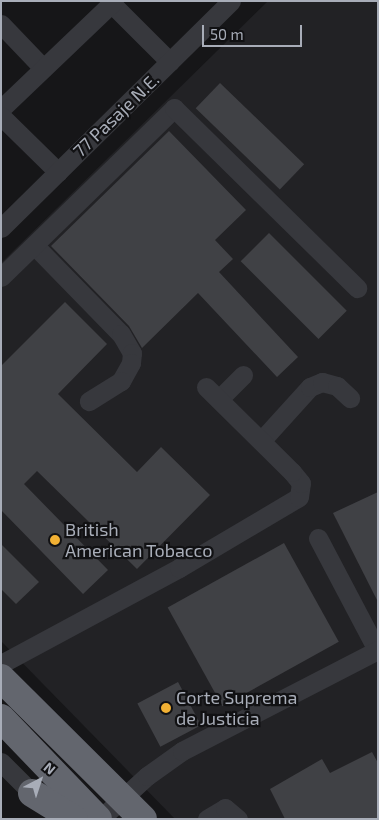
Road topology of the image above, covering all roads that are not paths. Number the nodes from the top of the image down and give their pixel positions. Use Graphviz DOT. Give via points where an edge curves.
graph roads {
  1 [pos="231,1"];
  2 [pos="112,2"];
  3 [pos="1,24"];
  4 [pos="170,62"];
  5 [pos="43,68"];
  6 [pos="1,109"];
  7 [pos="1,116"];
  8 [pos="58,172"];
  9 [pos="1,228"];
  10 [pos="34,245"];
  11 [pos="1,277"];
  12 [pos="357,288"];
  13 [pos="243,375"];
  14 [pos="350,398"];
  15 [pos="89,401"];
  16 [pos="261,441"];
  17 [pos="318,538"];
  18 [pos="378,650"];
  19 [pos="1,664"];
  20 [pos="1,678"];
  21 [pos="1,718"];
  22 [pos="4,770"];
  23 [pos="32,793"];
  24 [pos="122,798"];
  25 [pos="57,819"];
  26 [pos="74,819"];
  27 [pos="99,819"];
  28 [pos="143,819"];
  29 [pos="207,819"];
  30 [pos="238,819"];
  1 -- 4 [label="street, 77 Pasaje N.E."];
  2 -- 4 [label="street"];
  2 -- 5 [label="street"];
  3 -- 5 [label="street"];
  4 -- 8 [label="street, 77 Pasaje N.E."];
  5 -- 6 [label="street"];
  7 -- 8 [label="street"];
  8 -- 9 [label="street, 77 Pasaje N.E."];
  10 -- 11 [label="street"];
  10 -- 12 [label="street" via="174,108"];
  10 -- 15 [label="street" via="121,334 132,353 131,363 121,381"];
  13 -- 16 [label="street" via="213,393"];
  14 -- 16 [label="street" via="337,386 322,382 310,387"];
  16 -- 19 [label="street" via="301,483 299,497 179,568"];
  17 -- 18 [label="street"];
  18 -- 24 [label="street" via="182,751"];
  20 -- 24 [label="highway"];
  21 -- 27 [label="highway"];
  22 -- 23 [label="street"];
  23 -- 25 [label="street"];
  23 -- 26 [label="highway"];
  24 -- 27 [label="street"];
  24 -- 28 [label="highway"];
  29 -- 30 [label="street" via="226,808"];
}
